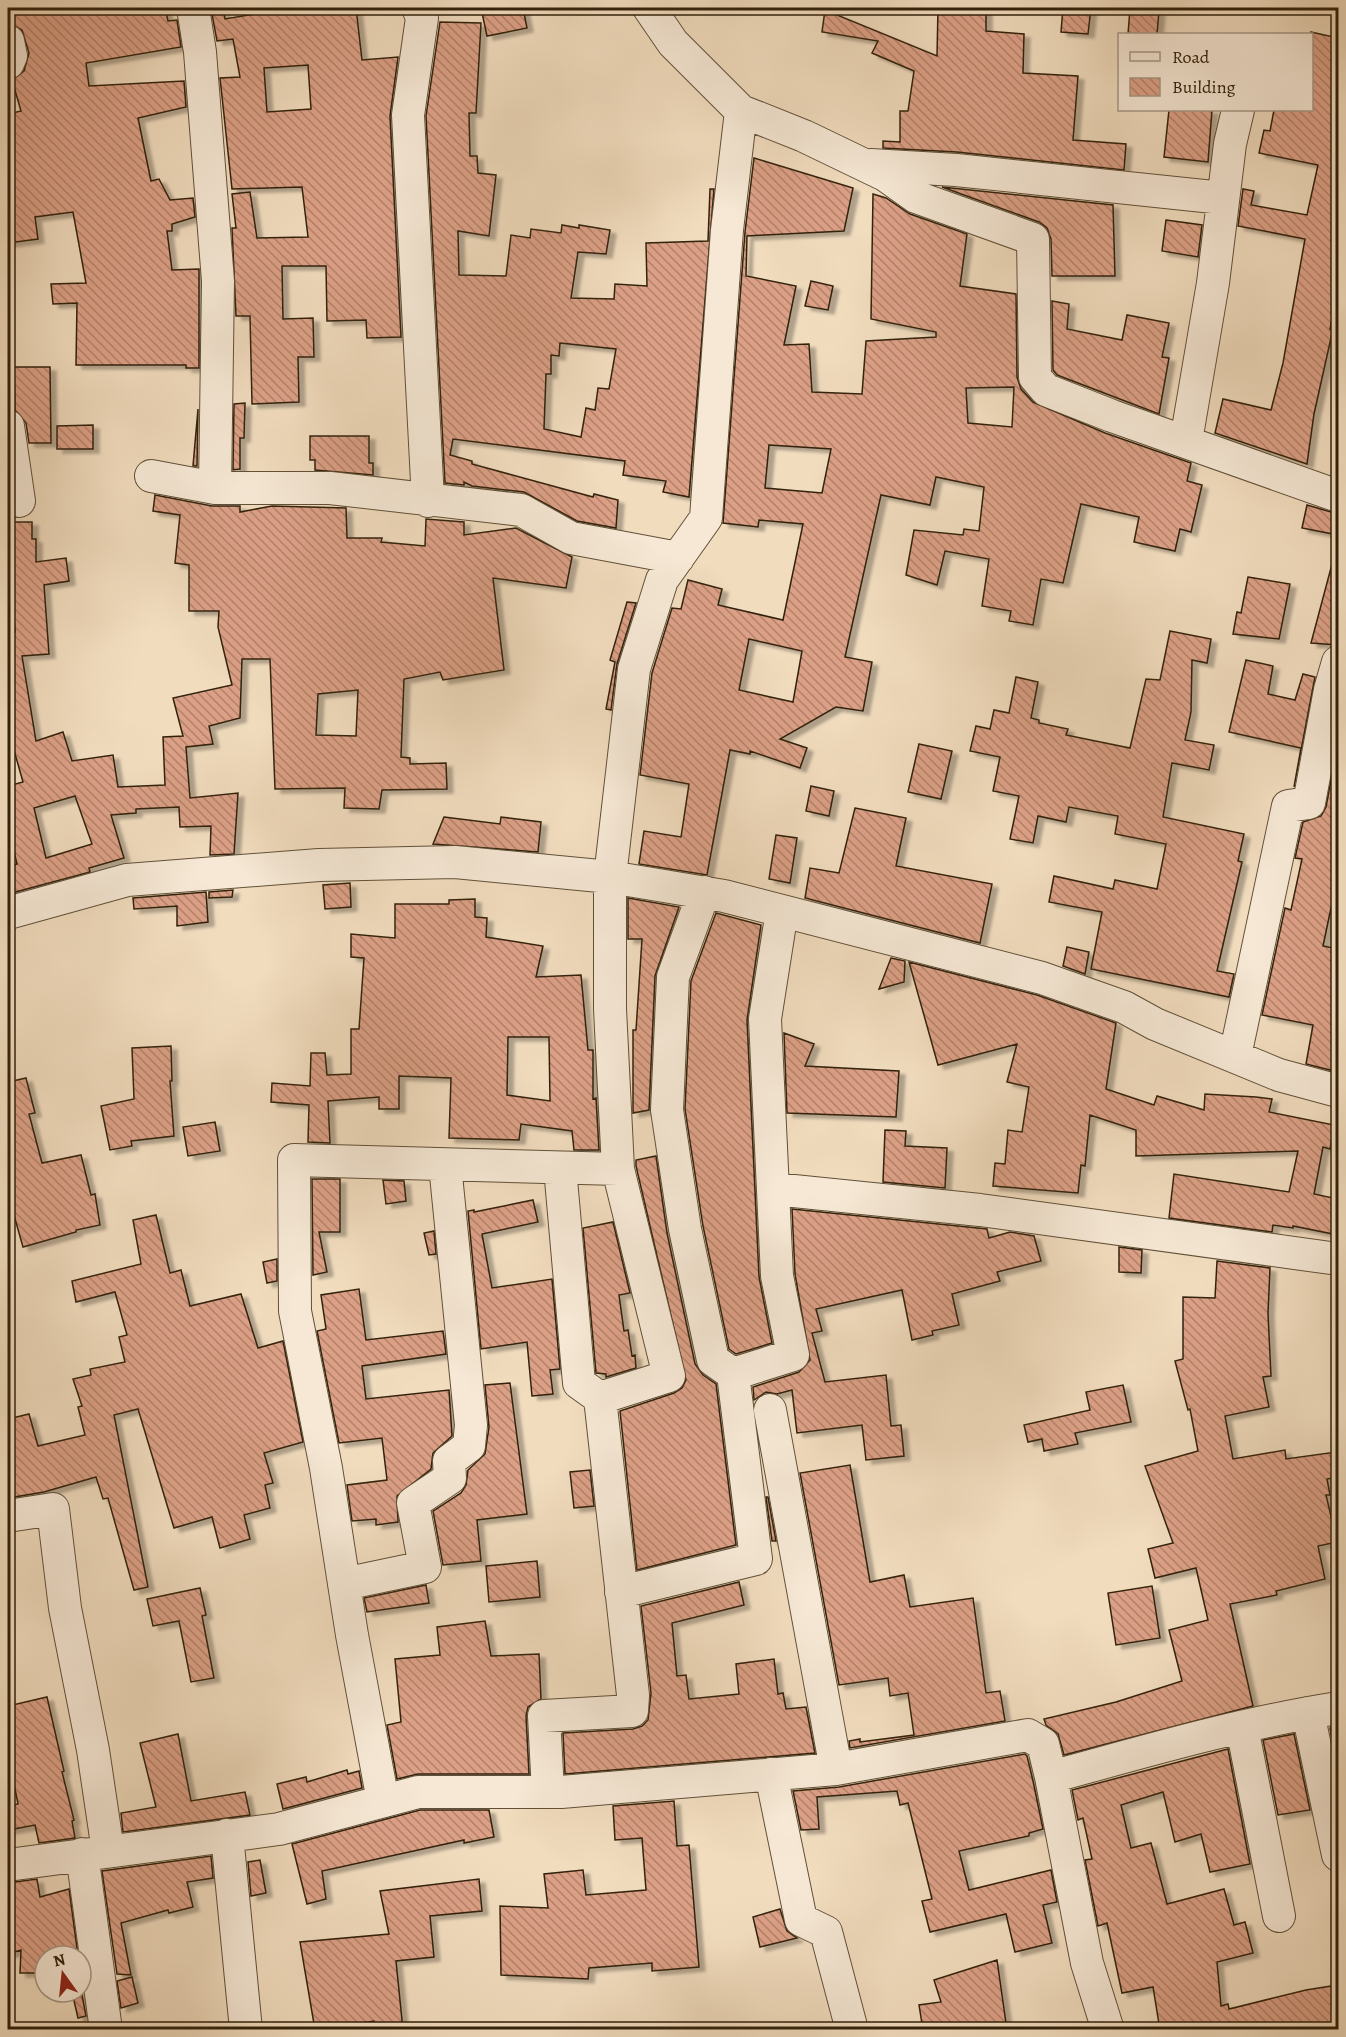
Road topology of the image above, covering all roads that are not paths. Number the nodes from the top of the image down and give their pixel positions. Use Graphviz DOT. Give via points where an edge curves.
graph roads {
  1 [pos="193,8"];
  2 [pos="418,8"];
  3 [pos="649,8"];
  4 [pos="8,41"];
  5 [pos="8,63"];
  6 [pos="741,111"];
  7 [pos="1238,111"];
  8 [pos="861,164"];
  9 [pos="1223,198"];
  10 [pos="8,426"];
  11 [pos="1186,441"];
  12 [pos="151,477"];
  13 [pos="215,488"];
  14 [pos="1338,496"];
  15 [pos="19,501"];
  16 [pos="428,501"];
  17 [pos="678,558"];
  18 [pos="1338,662"];
  19 [pos="610,877"];
  20 [pos="704,892"];
  21 [pos="782,911"];
  22 [pos="8,913"];
  23 [pos="1235,1056"];
  24 [pos="1338,1091"];
  25 [pos="445,1165"];
  26 [pos="560,1168"];
  27 [pos="618,1169"];
  28 [pos="774,1188"];
  29 [pos="1338,1259"];
  30 [pos="733,1374"];
  31 [pos="600,1398"];
  32 [pos="771,1410"];
  33 [pos="8,1516"];
  34 [pos="344,1584"];
  35 [pos="621,1592"];
  36 [pos="1323,1710"];
  37 [pos="1242,1726"];
  38 [pos="836,1769"];
  39 [pos="771,1774"];
  40 [pos="1052,1777"];
  41 [pos="548,1792"];
  42 [pos="383,1801"];
  43 [pos="227,1835"];
  44 [pos="95,1853"];
  45 [pos="1338,1855"];
  46 [pos="8,1865"];
  47 [pos="1279,1916"];
  48 [pos="106,2030"];
  49 [pos="246,2030"];
  50 [pos="852,2030"];
  51 [pos="1108,2030"];
  1 -- 13 [label="street" via="218,281"];
  2 -- 16 [label="street" via="422,18 408,115"];
  3 -- 6 [label="street" via="673,43"];
  4 -- 5 [label="street"];
  6 -- 8 [label="street"];
  6 -- 17 [label="street" via="727,230 706,518"];
  7 -- 9 [label="street"];
  8 -- 9 [label="street"];
  8 -- 11 [label="street" via="916,197 1033,239 1035,377 1039,384 1112,416"];
  9 -- 11 [label="street"];
  10 -- 15 [label="street"];
  11 -- 14 [label="street"];
  12 -- 13 [label="street"];
  13 -- 16 [label="street" via="330,488"];
  16 -- 17 [label="street" via="521,510 571,538"];
  17 -- 19 [label="street" via="662,580 634,669"];
  18 -- 23 [label="street" via="1309,803 1288,806"];
  19 -- 20 [label="street"];
  19 -- 22 [label="street" via="455,862 319,865 127,880"];
  19 -- 27 [label="street" via="610,1009"];
  20 -- 21 [label="street"];
  20 -- 30 [label="street" via="673,977 667,1110 684,1229 713,1360"];
  21 -- 23 [label="street" via="1083,990"];
  21 -- 28 [label="street" via="765,1019"];
  23 -- 24 [label="street" via="1279,1075"];
  25 -- 26 [label="street"];
  25 -- 34 [label="street" via="471,1425 469,1446 449,1461 450,1478 413,1503 425,1567"];
  25 -- 34 [label="street" via="294,1160 295,1311"];
  26 -- 27 [label="street"];
  26 -- 31 [label="street" via="579,1383"];
  27 -- 31 [label="street" via="669,1376"];
  28 -- 29 [label="street" via="980,1210"];
  28 -- 30 [label="street" via="777,1276 793,1355"];
  30 -- 35 [label="street" via="756,1559"];
  31 -- 35 [label="street"];
  32 -- 38 [label="street"];
  33 -- 44 [label="street" via="53,1509 65,1608 93,1750"];
  34 -- 42 [label="street"];
  35 -- 41 [label="street" via="632,1711 544,1716"];
  36 -- 37 [label="street"];
  36 -- 45 [label="street"];
  37 -- 40 [label="street"];
  37 -- 47 [label="street"];
  38 -- 39 [label="street"];
  38 -- 40 [label="street" via="1028,1735 1043,1744"];
  39 -- 41 [label="street"];
  39 -- 50 [label="street" via="801,1920 826,1932"];
  40 -- 51 [label="street" via="1087,1963"];
  41 -- 42 [label="street" via="418,1792"];
  42 -- 43 [label="street" via="279,1829"];
  43 -- 44 [label="street"];
  43 -- 49 [label="street"];
  44 -- 46 [label="street"];
  44 -- 48 [label="street"];
}
